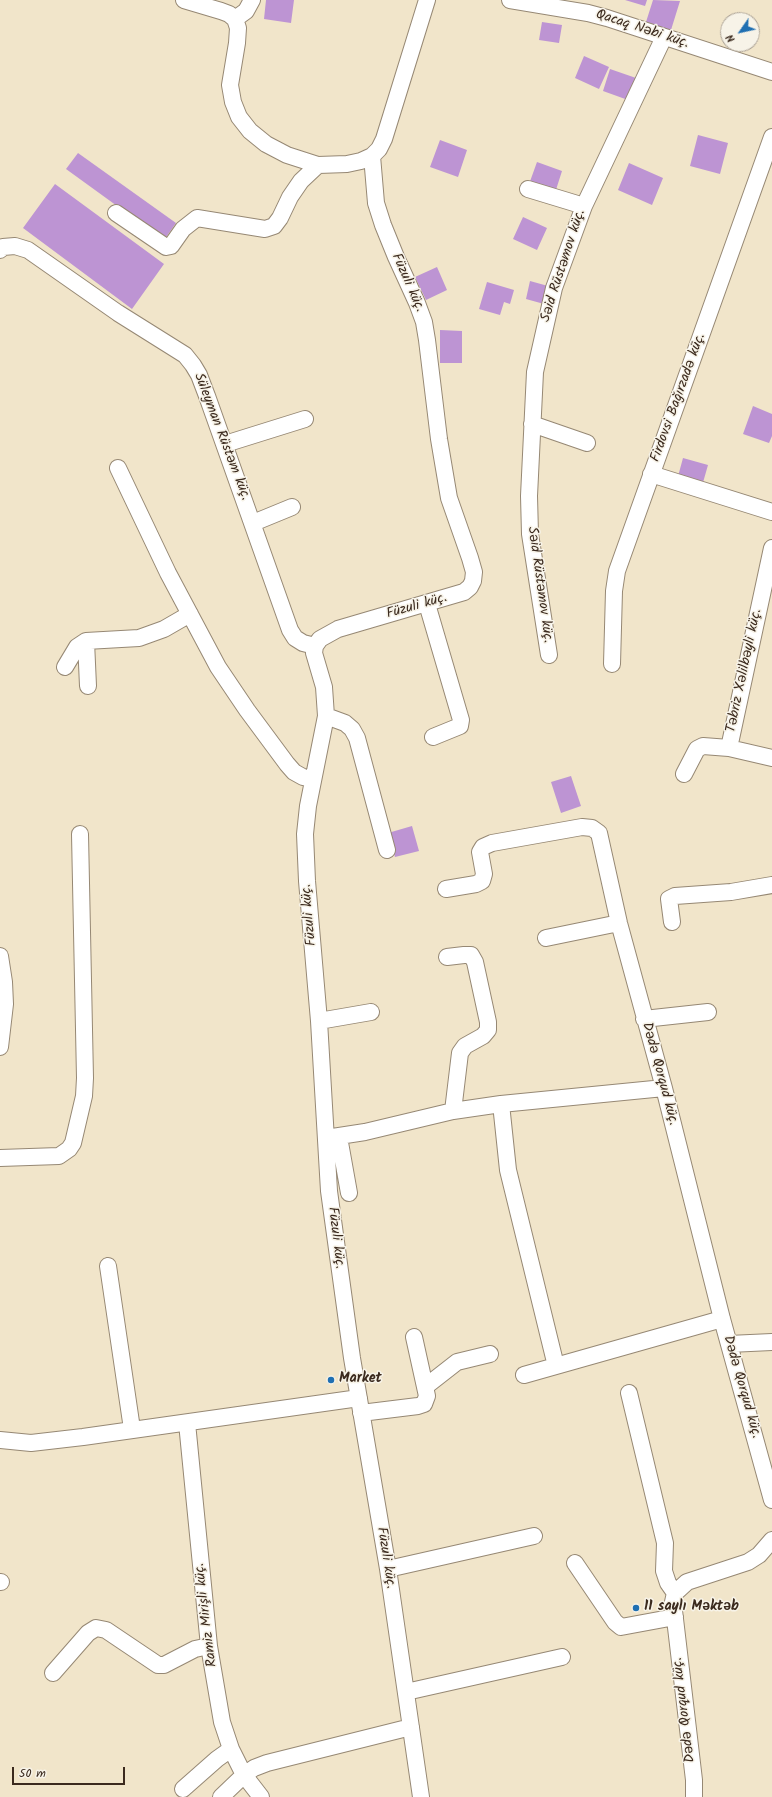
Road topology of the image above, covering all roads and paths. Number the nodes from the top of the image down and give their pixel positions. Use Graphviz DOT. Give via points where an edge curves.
graph roads {
  1 [pos="184,0"];
  2 [pos="252,0"];
  3 [pos="427,0"];
  4 [pos="510,0"];
  5 [pos="589,7"];
  6 [pos="235,19"];
  7 [pos="664,37"];
  8 [pos="772,72"];
  9 [pos="772,137"];
  10 [pos="372,156"];
  11 [pos="318,165"];
  12 [pos="528,189"];
  13 [pos="584,206"];
  14 [pos="116,213"];
  15 [pos="1,246"];
  16 [pos="305,419"];
  17 [pos="532,424"];
  18 [pos="587,443"];
  19 [pos="225,444"];
  20 [pos="118,468"];
  21 [pos="651,474"];
  22 [pos="292,507"];
  23 [pos="772,512"];
  24 [pos="254,523"];
  25 [pos="772,548"];
  26 [pos="427,604"];
  27 [pos="190,614"];
  28 [pos="86,641"];
  29 [pos="315,646"];
  30 [pos="549,655"];
  31 [pos="612,664"];
  32 [pos="65,667"];
  33 [pos="88,686"];
  34 [pos="326,716"];
  35 [pos="432,737"];
  36 [pos="729,748"];
  37 [pos="772,758"];
  38 [pos="684,774"];
  39 [pos="312,779"];
  40 [pos="80,834"];
  41 [pos="388,850"];
  42 [pos="772,885"];
  43 [pos="446,889"];
  44 [pos="672,922"];
  45 [pos="619,923"];
  46 [pos="546,938"];
  47 [pos="0,956"];
  48 [pos="447,957"];
  49 [pos="371,1012"];
  50 [pos="708,1012"];
  51 [pos="644,1019"];
  52 [pos="319,1021"];
  53 [pos="0,1047"];
  54 [pos="664,1088"];
  55 [pos="501,1104"];
  56 [pos="453,1111"];
  57 [pos="332,1138"];
  58 [pos="0,1158"];
  59 [pos="349,1193"];
  60 [pos="108,1266"];
  61 [pos="722,1319"];
  62 [pos="414,1337"];
  63 [pos="772,1342"];
  64 [pos="729,1344"];
  65 [pos="490,1354"];
  66 [pos="556,1366"];
  67 [pos="524,1375"];
  68 [pos="425,1387"];
  69 [pos="629,1393"];
  70 [pos="360,1406"];
  71 [pos="187,1423"];
  72 [pos="132,1429"];
  73 [pos="0,1440"];
  74 [pos="768,1463"];
  75 [pos="772,1500"];
  76 [pos="534,1536"];
  77 [pos="772,1540"];
  78 [pos="575,1563"];
  79 [pos="388,1569"];
  80 [pos="675,1593"];
  81 [pos="675,1617"];
  82 [pos="209,1646"];
  83 [pos="562,1657"];
  84 [pos="53,1673"];
  85 [pos="406,1692"];
  86 [pos="411,1727"];
  87 [pos="231,1749"];
  88 [pos="244,1775"];
  89 [pos="183,1789"];
  90 [pos="221,1797"];
  91 [pos="261,1797"];
  92 [pos="421,1797"];
  93 [pos="694,1797"];
  1 -- 6 [label="street" via="229,14"];
  2 -- 6 [label="street" via="246,11"];
  3 -- 10 [label="street" via="384,139"];
  4 -- 5 [label="street, Qacaq Nəbi küç."];
  5 -- 7 [label="street, Qacaq Nəbi küç."];
  6 -- 11 [label="street" via="238,28 237,43 230,85 239,117 250,131 266,144 287,155"];
  7 -- 8 [label="street, Qacaq Nəbi küç."];
  7 -- 13 [label="street, Səid Rüstəmov küç."];
  9 -- 21 [label="street, Firdovsi Bağırzadə küç."];
  10 -- 11 [label="street" via="347,164"];
  10 -- 26 [label="street, Füzuli küç." via="376,203 382,225 418,303 424,322 448,498 474,572 470,587 464,592"];
  11 -- 14 [label="street" via="301,181 274,226 265,230 197,218 183,229 172,246 166,247"];
  12 -- 13 [label="street"];
  13 -- 17 [label="street, Səid Rüstəmov küç." via="554,288 545,324 535,372"];
  15 -- 19 [label="street, Süleyman Rüstəm küç." via="15,246 28,250 118,313 185,355 199,374"];
  16 -- 19 [label="street"];
  17 -- 18 [label="street"];
  17 -- 30 [label="street, Səid Rüstəmov küç." via="530,534"];
  19 -- 24 [label="street, Süleyman Rüstəm küç."];
  20 -- 27 [label="street"];
  21 -- 23 [label="street"];
  21 -- 31 [label="street, Firdovsi Bağırzadə küç." via="617,571"];
  22 -- 24 [label="street"];
  24 -- 29 [label="street, Süleyman Rüstəm küç." via="290,630 295,638"];
  25 -- 36 [label="street, Təbriz Xəlilbəyli küç."];
  26 -- 29 [label="street, Füzuli küç." via="338,629 323,636"];
  26 -- 35 [label="street" via="461,720 460,726"];
  27 -- 28 [label="street" via="159,631 139,638"];
  27 -- 39 [label="street" via="218,667 247,710 294,772"];
  28 -- 32 [label="street" via="77,646"];
  28 -- 33 [label="street"];
  29 -- 34 [label="street, Füzuli küç." via="314,653 324,687"];
  34 -- 39 [label="street, Füzuli küç."];
  34 -- 41 [label="street" via="345,723 357,738"];
  36 -- 37 [label="street"];
  36 -- 38 [label="street" via="703,746 697,749"];
  39 -- 52 [label="street, Füzuli küç." via="305,834 306,881"];
  40 -- 58 [label="street" via="85,1078 84,1096 73,1143 59,1156"];
  42 -- 44 [label="street" via="669,898"];
  43 -- 45 [label="street, Dədə Qorqud küç." via="482,881 484,874 480,852 483,847 492,843 582,827 592,828 599,833 602,841"];
  45 -- 46 [label="street"];
  45 -- 51 [label="street, Dədə Qorqud küç."];
  47 -- 53 [label="street" via="5,1004"];
  48 -- 56 [label="street" via="471,955 475,962 488,1022 488,1030 483,1036 465,1046 460,1053"];
  49 -- 52 [label="street"];
  50 -- 51 [label="street"];
  51 -- 54 [label="street, Dədə Qorqud küç."];
  52 -- 57 [label="street, Füzuli küç."];
  54 -- 55 [label="street"];
  54 -- 61 [label="street, Dədə Qorqud küç."];
  55 -- 56 [label="street"];
  55 -- 66 [label="street" via="508,1170"];
  56 -- 57 [label="street"];
  57 -- 59 [label="street"];
  57 -- 70 [label="street, Füzuli küç." via="329,1190"];
  60 -- 72 [label="street"];
  61 -- 64 [label="street, Dədə Qorqud küç."];
  61 -- 66 [label="street"];
  62 -- 68 [label="street"];
  63 -- 64 [label="street"];
  64 -- 74 [label="street, Dədə Qorqud küç."];
  65 -- 68 [label="street" via="457,1362"];
  66 -- 67 [label="street"];
  68 -- 70 [label="street" via="427,1396 424,1404 418,1406"];
  69 -- 80 [label="street" via="665,1543 664,1571"];
  70 -- 71 [label="street"];
  70 -- 79 [label="street, Füzuli küç."];
  71 -- 72 [label="street"];
  71 -- 82 [label="street, Ramiz Mirişli küç."];
  72 -- 73 [label="street" via="31,1443"];
  74 -- 75 [label="street, Dədə Qorqud küç."];
  76 -- 79 [label="street"];
  77 -- 80 [label="street" via="758,1556 748,1562 687,1582"];
  78 -- 81 [label="street" via="615,1622 621,1626"];
  79 -- 85 [label="street, Füzuli küç."];
  80 -- 81 [label="street, Dədə Qorqud küç."];
  81 -- 93 [label="street, Dədə Qorqud küç."];
  82 -- 84 [label="street" via="195,1649 164,1665 158,1665 106,1630 96,1628 88,1633"];
  82 -- 87 [label="street, Ramiz Mirişli küç." via="222,1722"];
  83 -- 85 [label="street"];
  85 -- 86 [label="street, Füzuli küç."];
  86 -- 88 [label="street" via="266,1763"];
  86 -- 92 [label="street, Füzuli küç."];
  87 -- 88 [label="street, Ramiz Mirişli küç."];
  87 -- 89 [label="street"];
  88 -- 90 [label="street"];
  88 -- 91 [label="street, Ramiz Mirişli küç."];
}
